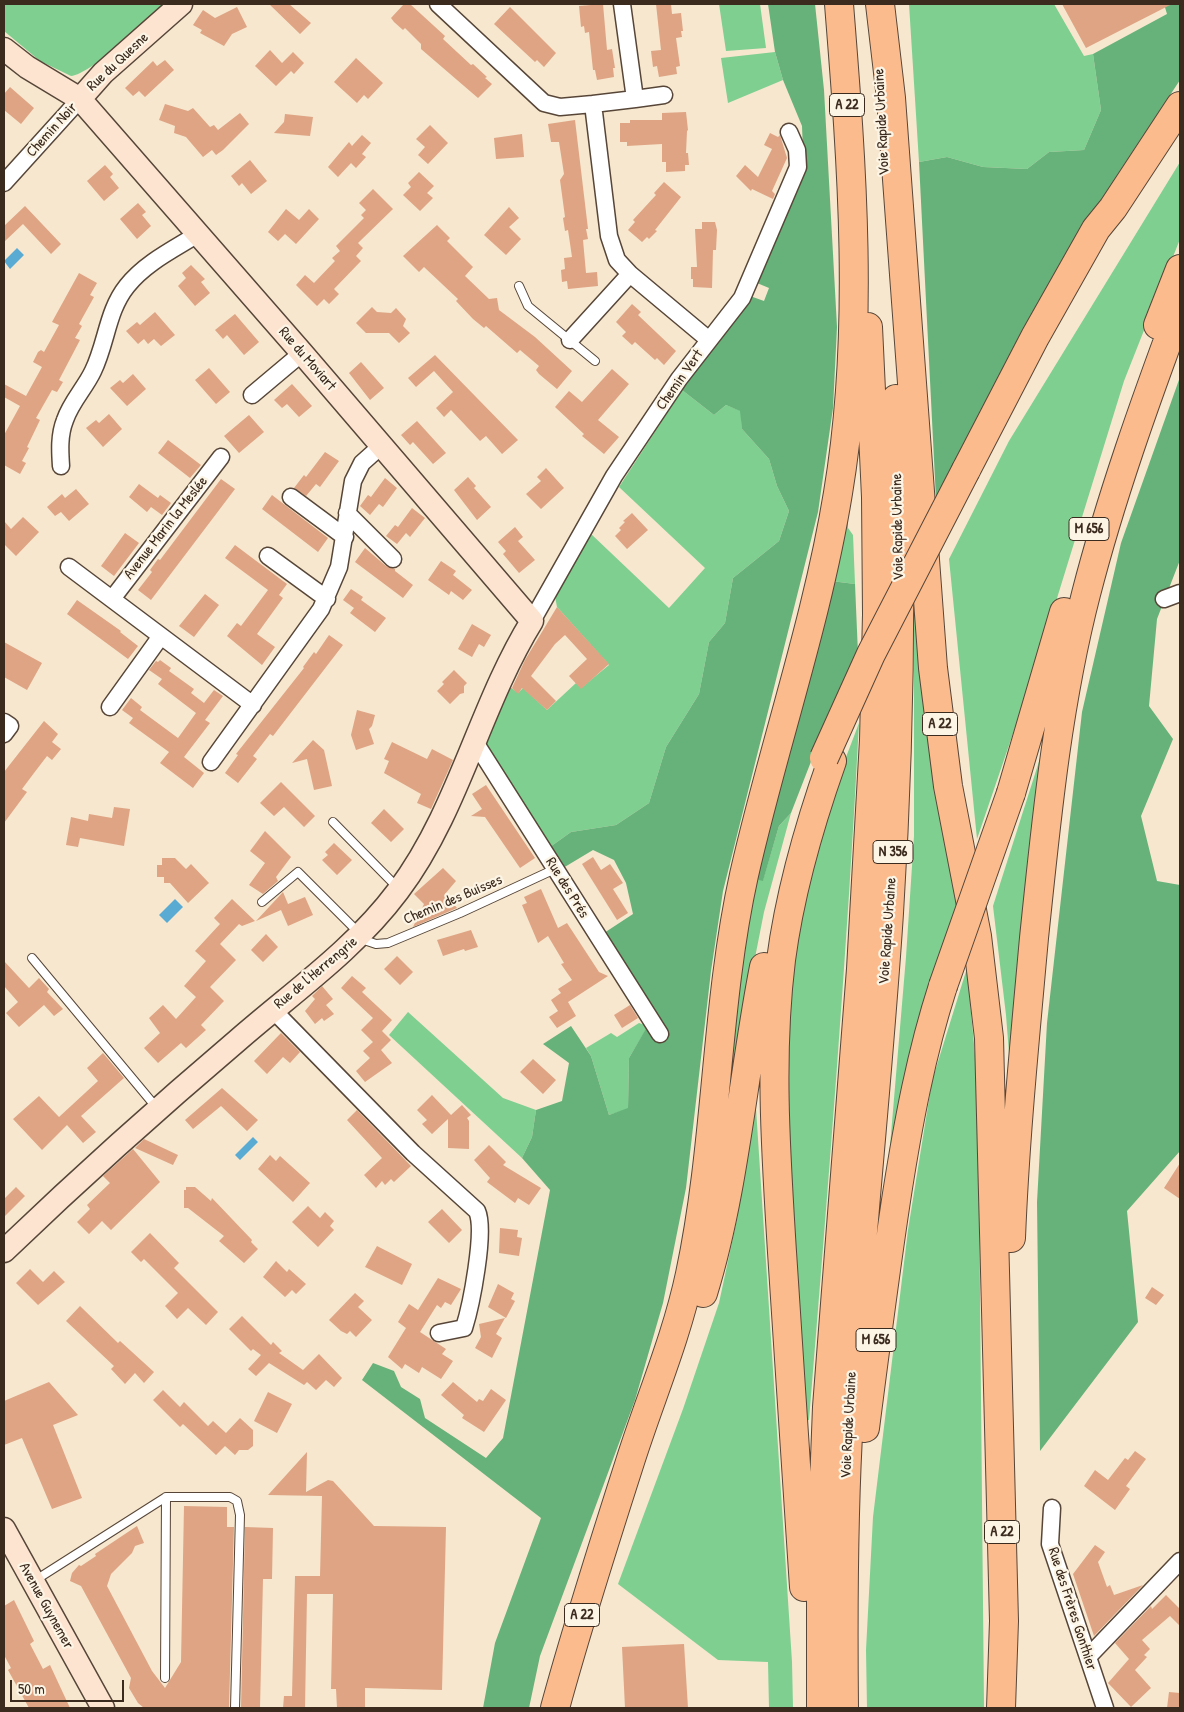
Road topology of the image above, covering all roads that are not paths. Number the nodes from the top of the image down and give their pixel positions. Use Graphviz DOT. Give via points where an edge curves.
graph roads {
  1 [pos="181,4"];
  2 [pos="438,4"];
  3 [pos="622,4"];
  4 [pos="839,4"];
  5 [pos="878,4"];
  6 [pos="4,49"];
  7 [pos="664,95"];
  8 [pos="80,99"];
  9 [pos="634,99"];
  10 [pos="593,104"];
  11 [pos="1180,106"];
  12 [pos="789,132"];
  13 [pos="4,183"];
  14 [pos="854,206"];
  15 [pos="198,234"];
  16 [pos="1180,269"];
  17 [pos="630,274"];
  18 [pos="519,286"];
  19 [pos="1180,308"];
  20 [pos="570,340"];
  21 [pos="709,340"];
  22 [pos="302,353"];
  23 [pos="595,361"];
  24 [pos="252,395"];
  25 [pos="381,446"];
  26 [pos="220,458"];
  27 [pos="61,466"];
  28 [pos="291,497"];
  29 [pos="347,513"];
  30 [pos="345,537"];
  31 [pos="268,556"];
  32 [pos="393,559"];
  33 [pos="70,567"];
  34 [pos="1180,593"];
  35 [pos="112,599"];
  36 [pos="327,599"];
  37 [pos="1164,599"];
  38 [pos="532,621"];
  39 [pos="161,636"];
  40 [pos="253,705"];
  41 [pos="110,707"];
  42 [pos="4,722"];
  43 [pos="4,734"];
  44 [pos="475,742"];
  45 [pos="828,760"];
  46 [pos="211,762"];
  47 [pos="333,822"];
  48 [pos="555,869"];
  49 [pos="399,890"];
  50 [pos="262,902"];
  51 [pos="360,936"];
  52 [pos="32,958"];
  53 [pos="273,1010"];
  54 [pos="660,1034"];
  55 [pos="158,1108"];
  56 [pos="4,1251"];
  57 [pos="439,1333"];
  58 [pos="166,1497"];
  59 [pos="1052,1508"];
  60 [pos="613,1522"];
  61 [pos="4,1529"];
  62 [pos="1180,1561"];
  63 [pos="32,1582"];
  64 [pos="1004,1621"];
  65 [pos="1088,1657"];
  66 [pos="165,1678"];
  67 [pos="837,1705"];
  68 [pos="102,1708"];
  69 [pos="235,1708"];
  70 [pos="555,1708"];
  71 [pos="812,1708"];
  72 [pos="1001,1708"];
  73 [pos="1105,1708"];
  1 -- 8 [label="street, Rue du Quesne" via="103,73"];
  2 -- 10 [label="street" via="544,103 560,107"];
  3 -- 9 [label="street"];
  4 -- 14 [label="highway, A 22"];
  5 -- 64 [label="highway, A 22" via="891,98 933,668 948,786 977,936 989,1038"];
  5 -- 67 [label="highway, Voie Rapide Urbaine / N 356" via="896,418 898,652 889,911 848,1422"];
  6 -- 8 [label="street, Rue du Quesne"];
  7 -- 9 [label="street"];
  8 -- 13 [label="street, Chemin Noir"];
  8 -- 15 [label="street, Rue du Moviart"];
  9 -- 10 [label="street"];
  10 -- 17 [label="street" via="609,236 617,260"];
  11 -- 45 [label="highway, bridge" via="1114,208 1096,229 1040,329 968,478 871,654"];
  12 -- 21 [label="street, Chemin Vert" via="798,156 796,172 742,298"];
  14 -- 60 [label="highway, A 22" via="851,380 838,497 735,922 705,1184 690,1275 666,1362 629,1464"];
  14 -- 67 [label="highway, Voie Rapide Urbaine / N 356" via="870,342 877,614 864,919 825,1440 821,1562"];
  15 -- 22 [label="street, Rue du Moviart"];
  15 -- 27 [label="street" via="146,267 116,302 93,372 64,420 60,440"];
  16 -- 67 [label="highway, M 656, bridge" via="1119,433 1012,794 928,1034 914,1099 884,1284"];
  17 -- 20 [label="street"];
  17 -- 21 [label="street"];
  18 -- 20 [label="lane" via="528,306"];
  19 -- 64 [label="highway" via="1124,466 1086,594 1066,687 1051,782 1013,1181 1010,1314 1012,1534"];
  20 -- 23 [label="lane"];
  21 -- 38 [label="street, Chemin Vert" via="610,482"];
  22 -- 24 [label="street"];
  22 -- 25 [label="street, Rue du Moviart"];
  25 -- 29 [label="street" via="358,470"];
  25 -- 38 [label="street, Rue du Moviart"];
  26 -- 35 [label="street, Avenue Marin la Meslée"];
  28 -- 30 [label="street"];
  29 -- 30 [label="street"];
  29 -- 32 [label="street"];
  30 -- 36 [label="street" via="339,567"];
  31 -- 36 [label="street"];
  33 -- 35 [label="street"];
  34 -- 37 [label="street"];
  35 -- 39 [label="street"];
  36 -- 40 [label="street" via="311,627"];
  38 -- 44 [label="street, Rue de l'Herrengrie" via="507,664"];
  39 -- 40 [label="street"];
  39 -- 41 [label="street"];
  40 -- 46 [label="street"];
  42 -- 43 [label="street" via="10,726"];
  44 -- 48 [label="street, Rue des Prés"];
  44 -- 49 [label="street, Rue de l'Herrengrie" via="441,822"];
  45 -- 60 [label="highway" via="796,833 773,923 724,1202 705,1288 641,1469"];
  45 -- 71 [label="highway" via="787,920 778,984 774,1051 780,1212"];
  47 -- 49 [label="lane"];
  48 -- 51 [label="lane, Chemin des Buisses" via="388,942 376,944"];
  48 -- 54 [label="street, Rue des Prés"];
  49 -- 51 [label="street, Rue de l'Herrengrie"];
  50 -- 51 [label="lane" via="298,872"];
  51 -- 53 [label="street, Rue de l'Herrengrie"];
  52 -- 55 [label="lane"];
  53 -- 55 [label="street, Rue de l'Herrengrie"];
  53 -- 57 [label="street" via="424,1164 478,1211 479,1250 465,1324 460,1330"];
  55 -- 56 [label="street, Rue de l'Herrengrie"];
  58 -- 63 [label="lane"];
  58 -- 66 [label="lane"];
  58 -- 69 [label="lane" via="230,1497 237,1501 239,1507"];
  59 -- 65 [label="street, Rue des Frères Gonthier" via="1050,1544"];
  60 -- 70 [label="highway, A 22"];
  61 -- 63 [label="street, Avenue Guynemer"];
  62 -- 65 [label="street"];
  63 -- 68 [label="street, Avenue Guynemer"];
  64 -- 72 [label="highway, A 22"];
  65 -- 73 [label="street, Rue des Frères Gonthier"];
}
